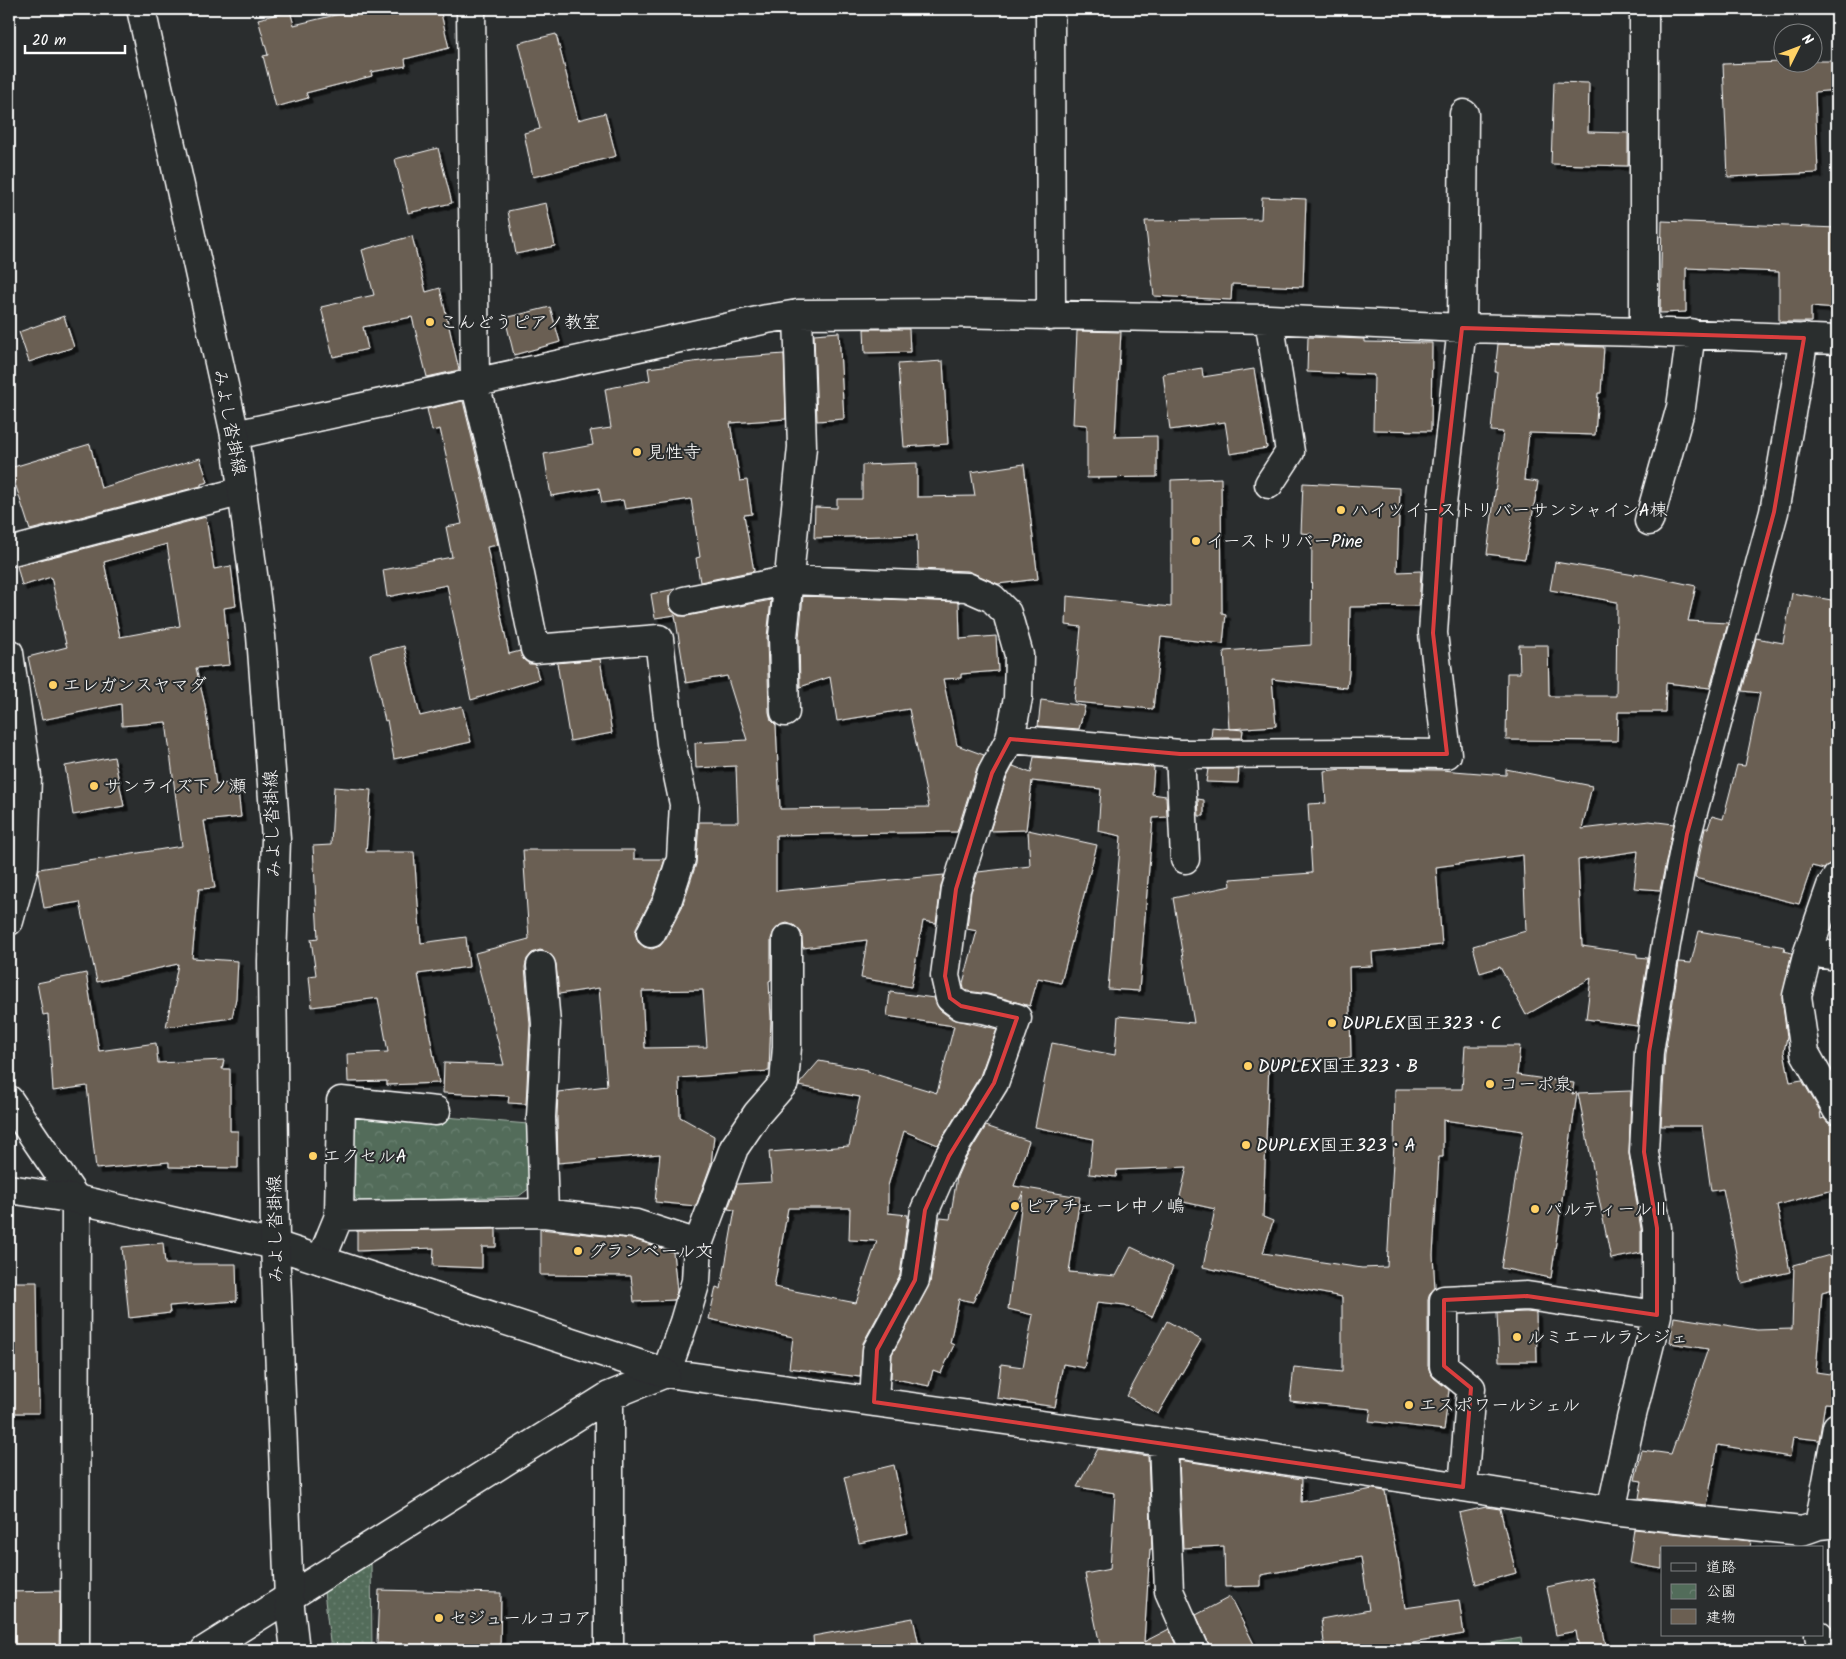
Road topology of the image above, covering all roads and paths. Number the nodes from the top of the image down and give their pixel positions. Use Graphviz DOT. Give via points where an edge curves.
graph roads {
  1 [pos="141,9"];
  2 [pos="471,9"];
  3 [pos="1050,9"];
  4 [pos="1644,9"];
  5 [pos="1464,114"];
  6 [pos="798,314"];
  7 [pos="1051,316"];
  8 [pos="1270,319"];
  9 [pos="1462,328"];
  10 [pos="1644,332"];
  11 [pos="1691,334"];
  12 [pos="1804,338"];
  13 [pos="1837,340"];
  14 [pos="475,384"];
  15 [pos="235,435"];
  16 [pos="1269,484"];
  17 [pos="243,491"];
  18 [pos="1649,521"];
  19 [pos="9,552"];
  20 [pos="790,580"];
  21 [pos="684,600"];
  22 [pos="9,653"];
  23 [pos="785,712"];
  24 [pos="1010,739"];
  25 [pos="1180,754"];
  26 [pos="1186,859"];
  27 [pos="1837,877"];
  28 [pos="9,921"];
  29 [pos="651,932"];
  30 [pos="787,939"];
  31 [pos="1808,952"];
  32 [pos="1837,956"];
  33 [pos="541,966"];
  34 [pos="9,1100"];
  35 [pos="1837,1110"];
  36 [pos="436,1111"];
  37 [pos="9,1189"];
  38 [pos="76,1198"];
  39 [pos="544,1213"];
  40 [pos="339,1216"];
  41 [pos="698,1244"];
  42 [pos="275,1246"];
  43 [pos="321,1260"];
  44 [pos="1657,1315"];
  45 [pos="666,1373"];
  46 [pos="610,1396"];
  47 [pos="874,1402"];
  48 [pos="1837,1427"];
  49 [pos="1163,1442"];
  50 [pos="1463,1487"];
  51 [pos="1611,1512"];
  52 [pos="1816,1532"];
  53 [pos="289,1599"];
  54 [pos="1819,1636"];
  55 [pos="75,1650"];
  56 [pos="205,1650"];
  57 [pos="295,1650"];
  58 [pos="609,1650"];
  59 [pos="1195,1650"];
  60 [pos="1822,1650"];
  1 -- 15 [label="street, みよし沓掛線"];
  2 -- 14 [label="street"];
  3 -- 7 [label="street"];
  4 -- 10 [label="street"];
  5 -- 9 [label="street"];
  6 -- 7 [label="street"];
  6 -- 14 [label="street"];
  6 -- 20 [label="street" via="802,447"];
  7 -- 8 [label="street"];
  8 -- 9 [label="street"];
  8 -- 16 [label="street" via="1290,452"];
  9 -- 10 [label="street"];
  9 -- 25 [label="street" via="1441,513 1433,633 1447,754"];
  10 -- 11 [label="street"];
  11 -- 12 [label="street"];
  11 -- 18 [label="street" via="1681,407"];
  12 -- 13 [label="street"];
  12 -- 44 [label="street" via="1774,512 1687,834 1666,944 1650,1052 1644,1152 1657,1228"];
  14 -- 15 [label="street"];
  14 -- 29 [label="street" via="536,649 659,639 670,743 684,804 681,859 667,902"];
  15 -- 17 [label="street, みよし沓掛線"];
  17 -- 19 [label="street"];
  17 -- 42 [label="street, みよし沓掛線" via="261,636 276,839 272,961"];
  20 -- 21 [label="street"];
  20 -- 23 [label="street" via="784,637"];
  20 -- 24 [label="street" via="967,588 992,598 1007,613 1019,656 1018,698"];
  22 -- 28 [label="street" via="27,777 24,866"];
  24 -- 25 [label="street"];
  24 -- 47 [label="street" via="992,773 956,889 945,976 950,998 961,1006 1017,1018 994,1084 949,1156 925,1210 915,1280 878,1350"];
  25 -- 26 [label="street"];
  27 -- 31 [label="street"];
  30 -- 41 [label="street" via="784,1083 734,1148"];
  31 -- 32 [label="street"];
  31 -- 35 [label="street" via="1797,996 1805,1053"];
  33 -- 39 [label="street" via="546,1024 541,1117"];
  34 -- 38 [label="street"];
  36 -- 40 [label="street" via="340,1101"];
  37 -- 38 [label="street"];
  38 -- 42 [label="street"];
  38 -- 55 [label="street"];
  39 -- 40 [label="street"];
  39 -- 41 [label="street" via="636,1224"];
  40 -- 43 [label="street"];
  41 -- 45 [label="street" via="696,1281"];
  42 -- 43 [label="street"];
  42 -- 53 [label="street, みよし沓掛線"];
  43 -- 45 [label="street"];
  44 -- 50 [label="street" via="1527,1296 1444,1300 1444,1366 1471,1388"];
  44 -- 51 [label="street"];
  45 -- 46 [label="street"];
  45 -- 47 [label="street"];
  46 -- 53 [label="street"];
  46 -- 58 [label="street"];
  47 -- 49 [label="street"];
  48 -- 52 [label="street"];
  49 -- 50 [label="street"];
  49 -- 59 [label="street" via="1169,1591"];
  50 -- 51 [label="street"];
  51 -- 52 [label="street"];
  53 -- 56 [label="street"];
  53 -- 57 [label="street, みよし沓掛線"];
  54 -- 60 [label="street"];
}
